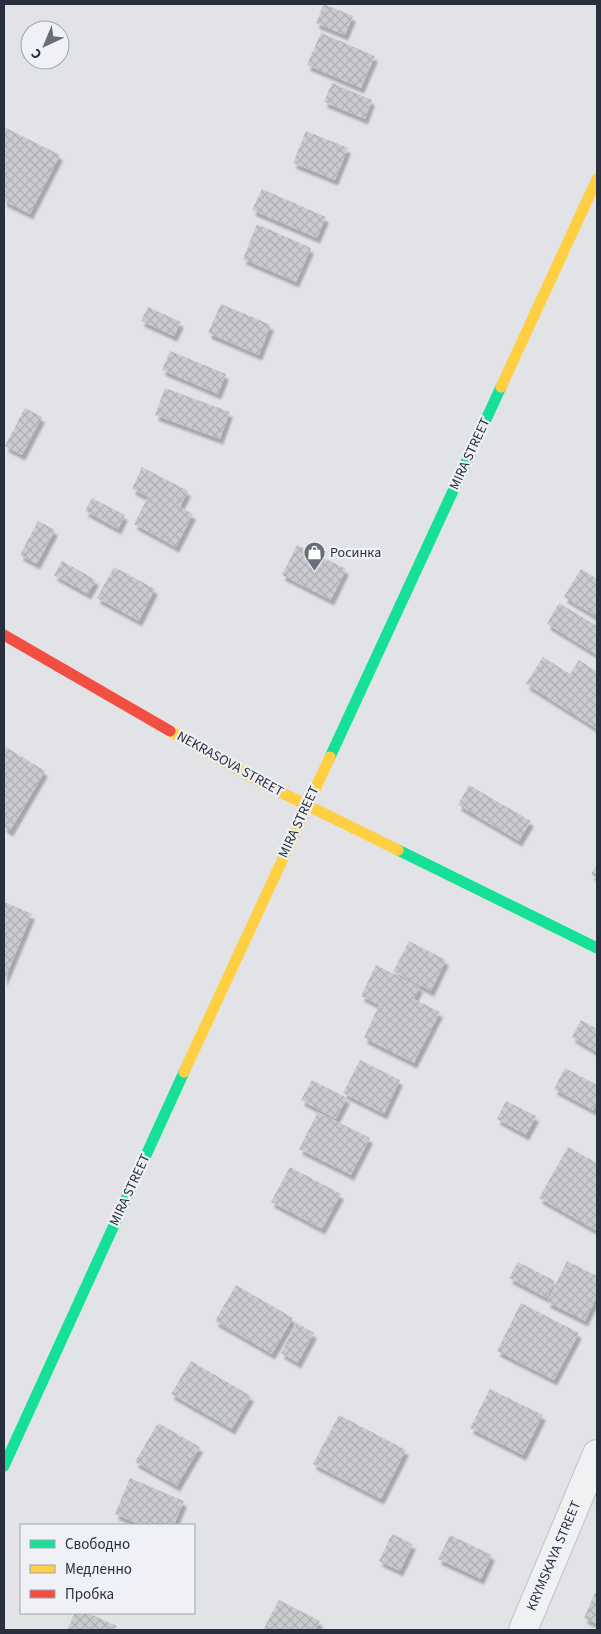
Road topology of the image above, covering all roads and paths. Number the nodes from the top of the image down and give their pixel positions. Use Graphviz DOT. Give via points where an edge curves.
graph roads {
  1 [pos="597,179"];
  2 [pos="4,635"];
  3 [pos="307,805"];
  4 [pos="597,948"];
  5 [pos="597,1454"];
  6 [pos="4,1466"];
  7 [pos="523,1630"];
  1 -- 3 [label="street, MIRA STREET"];
  2 -- 3 [label="street, NEKRASOVA STREET" via="258,781"];
  3 -- 4 [label="street, NEKRASOVA STREET"];
  3 -- 6 [label="street, MIRA STREET"];
  5 -- 7 [label="street, KRYMSKAYA STREET"];
}
